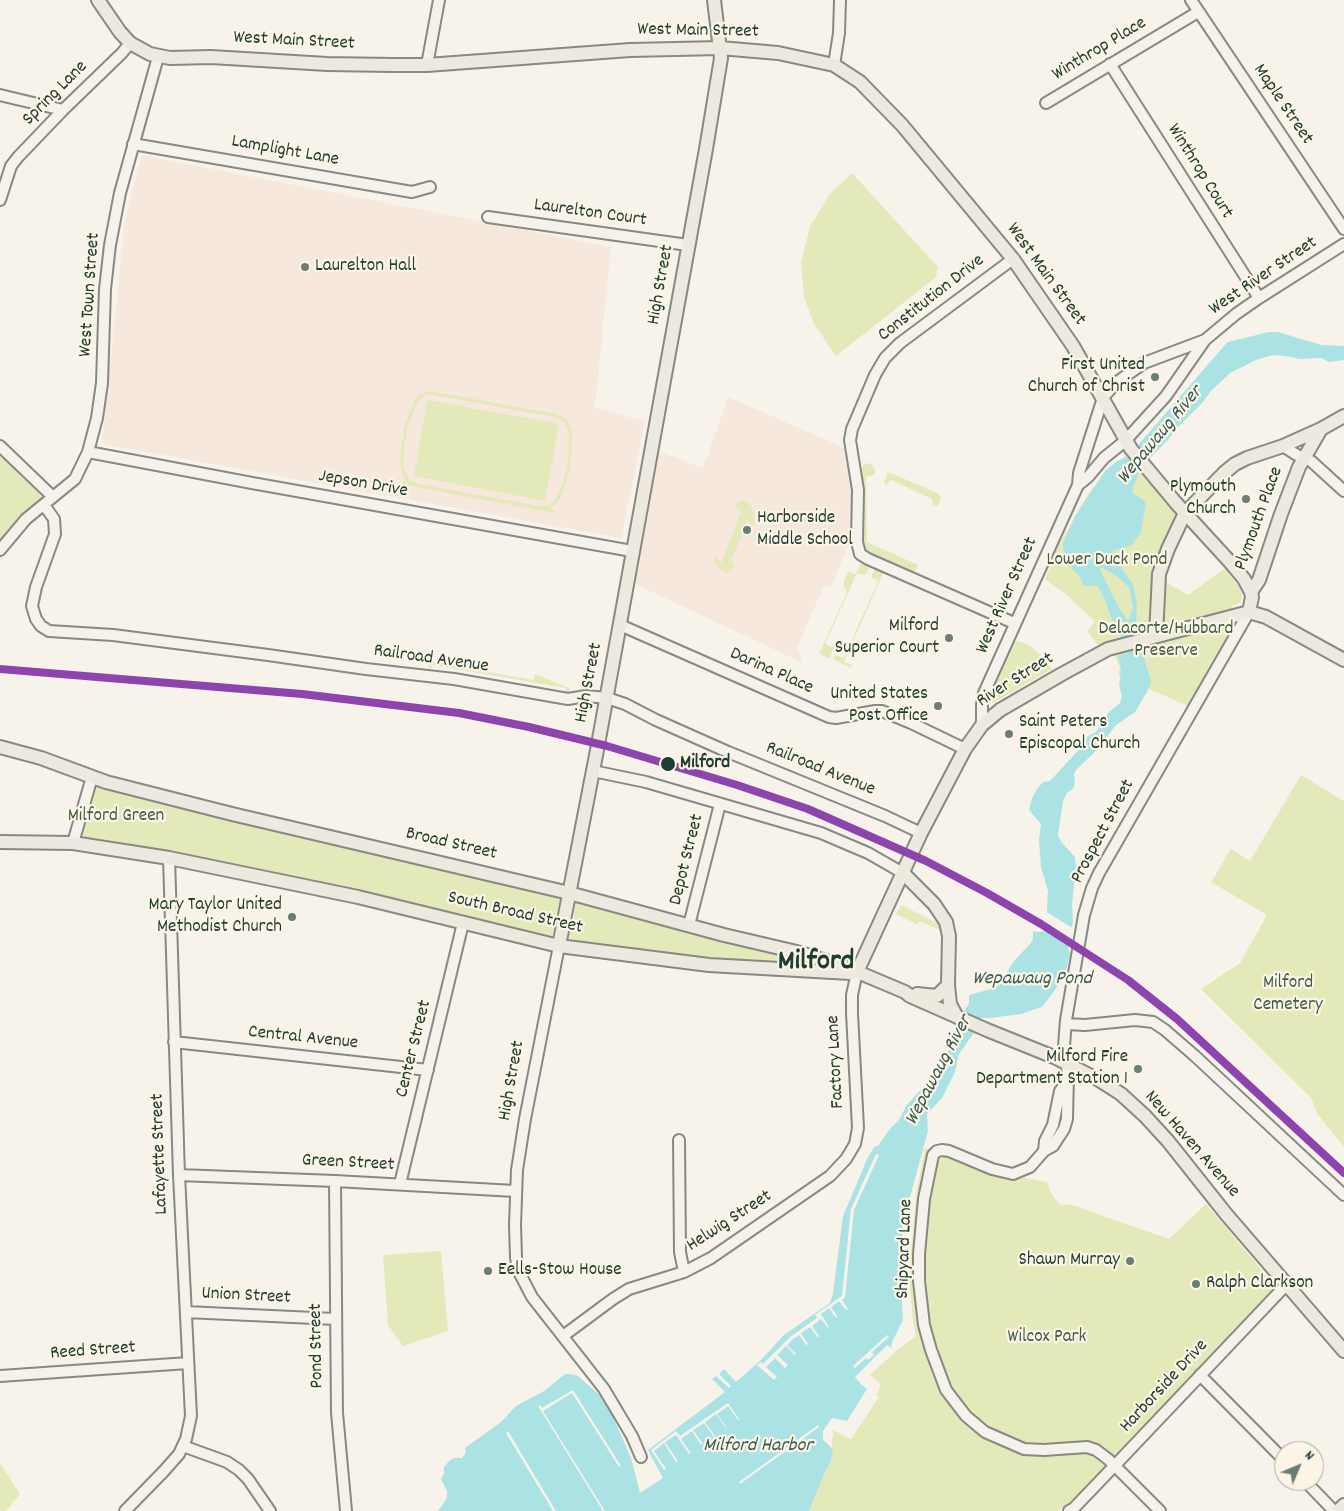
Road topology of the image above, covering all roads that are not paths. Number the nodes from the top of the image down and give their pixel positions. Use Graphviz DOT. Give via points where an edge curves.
graph roads {
  1 [pos="98,0"];
  2 [pos="439,0"];
  3 [pos="714,0"];
  4 [pos="840,0"];
  5 [pos="1190,0"];
  6 [pos="1198,12"];
  7 [pos="130,43"];
  8 [pos="720,48"];
  9 [pos="158,56"];
  10 [pos="1110,64"];
  11 [pos="427,65"];
  12 [pos="834,66"];
  13 [pos="0,95"];
  14 [pos="1046,103"];
  15 [pos="63,110"];
  16 [pos="133,144"];
  17 [pos="430,187"];
  18 [pos="0,200"];
  19 [pos="488,217"];
  20 [pos="1344,229"];
  21 [pos="1344,244"];
  22 [pos="688,246"];
  23 [pos="1013,259"];
  24 [pos="1259,298"];
  25 [pos="1205,340"];
  26 [pos="1103,398"];
  27 [pos="1344,416"];
  28 [pos="1321,429"];
  29 [pos="0,446"];
  30 [pos="1129,446"];
  31 [pos="1283,446"];
  32 [pos="88,452"];
  33 [pos="1304,458"];
  34 [pos="1078,485"];
  35 [pos="1344,491"];
  36 [pos="53,497"];
  37 [pos="44,505"];
  38 [pos="1185,513"];
  39 [pos="0,550"];
  40 [pos="632,551"];
  41 [pos="1251,592"];
  42 [pos="1249,612"];
  43 [pos="1014,623"];
  44 [pos="620,625"];
  45 [pos="1150,637"];
  46 [pos="1344,660"];
  47 [pos="606,698"];
  48 [pos="982,725"];
  49 [pos="0,747"];
  50 [pos="965,749"];
  51 [pos="593,771"];
  52 [pos="92,776"];
  53 [pos="720,804"];
  54 [pos="921,833"];
  55 [pos="0,842"];
  56 [pos="73,843"];
  57 [pos="168,858"];
  58 [pos="903,873"];
  59 [pos="569,893"];
  60 [pos="463,923"];
  61 [pos="689,925"];
  62 [pos="559,946"];
  63 [pos="801,953"];
  64 [pos="795,970"];
  65 [pos="858,972"];
  66 [pos="948,985"];
  67 [pos="905,992"];
  68 [pos="959,1017"];
  69 [pos="1066,1024"];
  70 [pos="174,1042"];
  71 [pos="1067,1063"];
  72 [pos="428,1070"];
  73 [pos="680,1140"];
  74 [pos="853,1150"];
  75 [pos="179,1175"];
  76 [pos="335,1181"];
  77 [pos="400,1184"];
  78 [pos="515,1191"];
  79 [pos="1344,1195"];
  80 [pos="684,1272"];
  81 [pos="1286,1285"];
  82 [pos="186,1312"];
  83 [pos="335,1319"];
  84 [pos="563,1336"];
  85 [pos="1344,1351"];
  86 [pos="188,1363"];
  87 [pos="0,1376"];
  88 [pos="1200,1376"];
  89 [pos="183,1446"];
  90 [pos="1274,1450"];
  91 [pos="641,1456"];
  92 [pos="1115,1465"];
  93 [pos="1315,1491"];
  94 [pos="1344,1505"];
  95 [pos="125,1511"];
  96 [pos="270,1511"];
  97 [pos="346,1511"];
  98 [pos="1069,1511"];
  99 [pos="1160,1511"];
  100 [pos="1334,1511"];
  101 [pos="1338,1511"];
  1 -- 7 [label="main road, West Main Street"];
  2 -- 11 [label="street"];
  3 -- 8 [label="main road, High Street"];
  4 -- 12 [label="street"];
  5 -- 6 [label="street, Maple Street"];
  6 -- 10 [label="street, Winthrop Place"];
  6 -- 20 [label="street, Maple Street"];
  7 -- 9 [label="main road, West Main Street"];
  7 -- 15 [label="street, Spring Lane"];
  8 -- 11 [label="main road, West Main Street" via="630,50"];
  8 -- 12 [label="main road, West Main Street" via="778,53"];
  8 -- 22 [label="main road, High Street" via="708,140"];
  9 -- 11 [label="main road, West Main Street"];
  9 -- 16 [label="street, West Town Street"];
  10 -- 14 [label="street, Winthrop Place"];
  10 -- 24 [label="street, Winthrop Court"];
  12 -- 23 [label="main road, West Main Street" via="860,82 902,125"];
  13 -- 15 [label="street"];
  15 -- 18 [label="street, Spring Lane" via="15,161"];
  16 -- 17 [label="street, Lamplight Lane" via="412,192"];
  16 -- 32 [label="street, West Town Street" via="110,245 102,383"];
  19 -- 22 [label="street, Laurelton Court"];
  21 -- 24 [label="street, West River Street"];
  22 -- 40 [label="main road, High Street"];
  23 -- 26 [label="main road, West Main Street" via="1073,346"];
  23 -- 43 [label="street, Constitution Drive" via="900,343 885,358 875,375 850,440 858,490 857,542 860,554"];
  24 -- 25 [label="street, West River Street"];
  25 -- 26 [label="street, West River Street" via="1144,363 1117,382"];
  25 -- 30 [label="street, West River Street"];
  26 -- 30 [label="main road, West Main Street"];
  26 -- 34 [label="street, West River Street"];
  27 -- 28 [label="main road"];
  28 -- 31 [label="main road"];
  28 -- 33 [label="main road, Plymouth Place"];
  29 -- 36 [label="street"];
  30 -- 34 [label="street, West River Street" via="1104,458"];
  30 -- 38 [label="main road, West Main Street"];
  31 -- 33 [label="street"];
  31 -- 38 [label="main road" via="1235,464"];
  32 -- 36 [label="street, West Town Street" via="75,479"];
  32 -- 40 [label="street, Jepson Drive"];
  33 -- 35 [label="street"];
  33 -- 41 [label="main road, Plymouth Place"];
  34 -- 43 [label="street, West River Street"];
  36 -- 37 [label="street, West Town Street"];
  37 -- 39 [label="street, West Town Street"];
  37 -- 47 [label="street, Railroad Avenue" via="54,519 55,534 32,609 39,623 49,631 114,635 454,679 568,699 586,696"];
  38 -- 41 [label="main road, West Main Street" via="1230,562"];
  38 -- 45 [label="main road" via="1159,574"];
  40 -- 44 [label="main road, High Street"];
  41 -- 42 [label="main road"];
  42 -- 45 [label="main road, River Street"];
  42 -- 46 [label="main road" via="1266,617"];
  42 -- 69 [label="street, Prospect Street" via="1098,873 1084,915"];
  43 -- 48 [label="street, West River Street" via="984,693"];
  44 -- 47 [label="main road, High Street"];
  44 -- 50 [label="street, Darina Place" via="829,717 875,710"];
  45 -- 48 [label="main road, River Street" via="1108,649 1018,698"];
  47 -- 51 [label="main road, High Street"];
  47 -- 54 [label="street, Railroad Avenue"];
  48 -- 50 [label="main road, River Street"];
  49 -- 52 [label="main road"];
  50 -- 54 [label="main road, River Street"];
  51 -- 53 [label="street" via="646,782"];
  51 -- 59 [label="main road, High Street"];
  52 -- 56 [label="street"];
  52 -- 59 [label="main road, Broad Street" via="232,814"];
  53 -- 58 [label="street" via="821,833 868,853"];
  53 -- 61 [label="street, Depot Street"];
  54 -- 58 [label="main road, River Street"];
  55 -- 56 [label="main road"];
  56 -- 57 [label="main road"];
  57 -- 60 [label="main road, South Broad Street" via="358,897"];
  57 -- 70 [label="street, Lafayette Street"];
  58 -- 65 [label="main road, River Street"];
  58 -- 66 [label="main road" via="934,904 946,922 949,936"];
  59 -- 61 [label="main road, Broad Street"];
  59 -- 62 [label="main road, High Street"];
  60 -- 62 [label="main road, South Broad Street"];
  60 -- 72 [label="street, Center Street"];
  61 -- 63 [label="main road, Broad Street"];
  62 -- 64 [label="main road, South Broad Street" via="709,965"];
  62 -- 78 [label="street, High Street" via="525,1119"];
  63 -- 64 [label="main road"];
  63 -- 65 [label="main road, Broad Street"];
  64 -- 65 [label="main road, South Broad Street"];
  65 -- 67 [label="main road, New Haven Avenue"];
  65 -- 74 [label="street, Factory Lane" via="852,1004 858,1128"];
  66 -- 67 [label="main road" via="933,997"];
  66 -- 68 [label="main road" via="950,1004"];
  67 -- 68 [label="main road, New Haven Avenue"];
  68 -- 71 [label="main road, New Haven Avenue"];
  69 -- 71 [label="street, Prospect Street" via="1064,1046"];
  69 -- 79 [label="street" via="1153,1022 1195,1056"];
  70 -- 72 [label="street, Central Avenue"];
  70 -- 75 [label="street, Lafayette Street"];
  71 -- 81 [label="main road, New Haven Avenue" via="1120,1094 1145,1116"];
  71 -- 92 [label="street, Shipyard Lane" via="1067,1082 1060,1091 1044,1151 1030,1167 1013,1174 992,1169 949,1150 933,1155 923,1208 919,1287 924,1325 944,1385 966,1416 984,1432 1024,1449 1087,1447"];
  72 -- 77 [label="street, Center Street"];
  73 -- 80 [label="street" via="680,1252"];
  74 -- 80 [label="street, Helwig Street" via="830,1176 724,1250"];
  75 -- 76 [label="street, Green Street"];
  75 -- 82 [label="street, Lafayette Street"];
  76 -- 77 [label="street, Green Street"];
  76 -- 83 [label="street, Pond Street"];
  77 -- 78 [label="street, Green Street"];
  78 -- 84 [label="street, High Street" via="515,1245 519,1272 538,1306"];
  80 -- 84 [label="street, Helwig Street" via="630,1290"];
  81 -- 85 [label="main road, New Haven Avenue"];
  81 -- 88 [label="street, Harborside Drive"];
  82 -- 83 [label="street, Union Street"];
  82 -- 86 [label="street, Lafayette Street"];
  83 -- 97 [label="street, Pond Street" via="337,1413"];
  84 -- 91 [label="street, High Street" via="612,1400"];
  86 -- 87 [label="street, Reed Street"];
  86 -- 89 [label="street, Lafayette Street" via="190,1416"];
  88 -- 90 [label="street"];
  88 -- 92 [label="street, Harborside Drive"];
  89 -- 95 [label="street"];
  89 -- 96 [label="street" via="233,1466 248,1478"];
  92 -- 98 [label="street, Harborside Drive"];
  92 -- 99 [label="street, Shipyard Lane"];
  93 -- 100 [label="street"];
  94 -- 101 [label="main road"];
}
